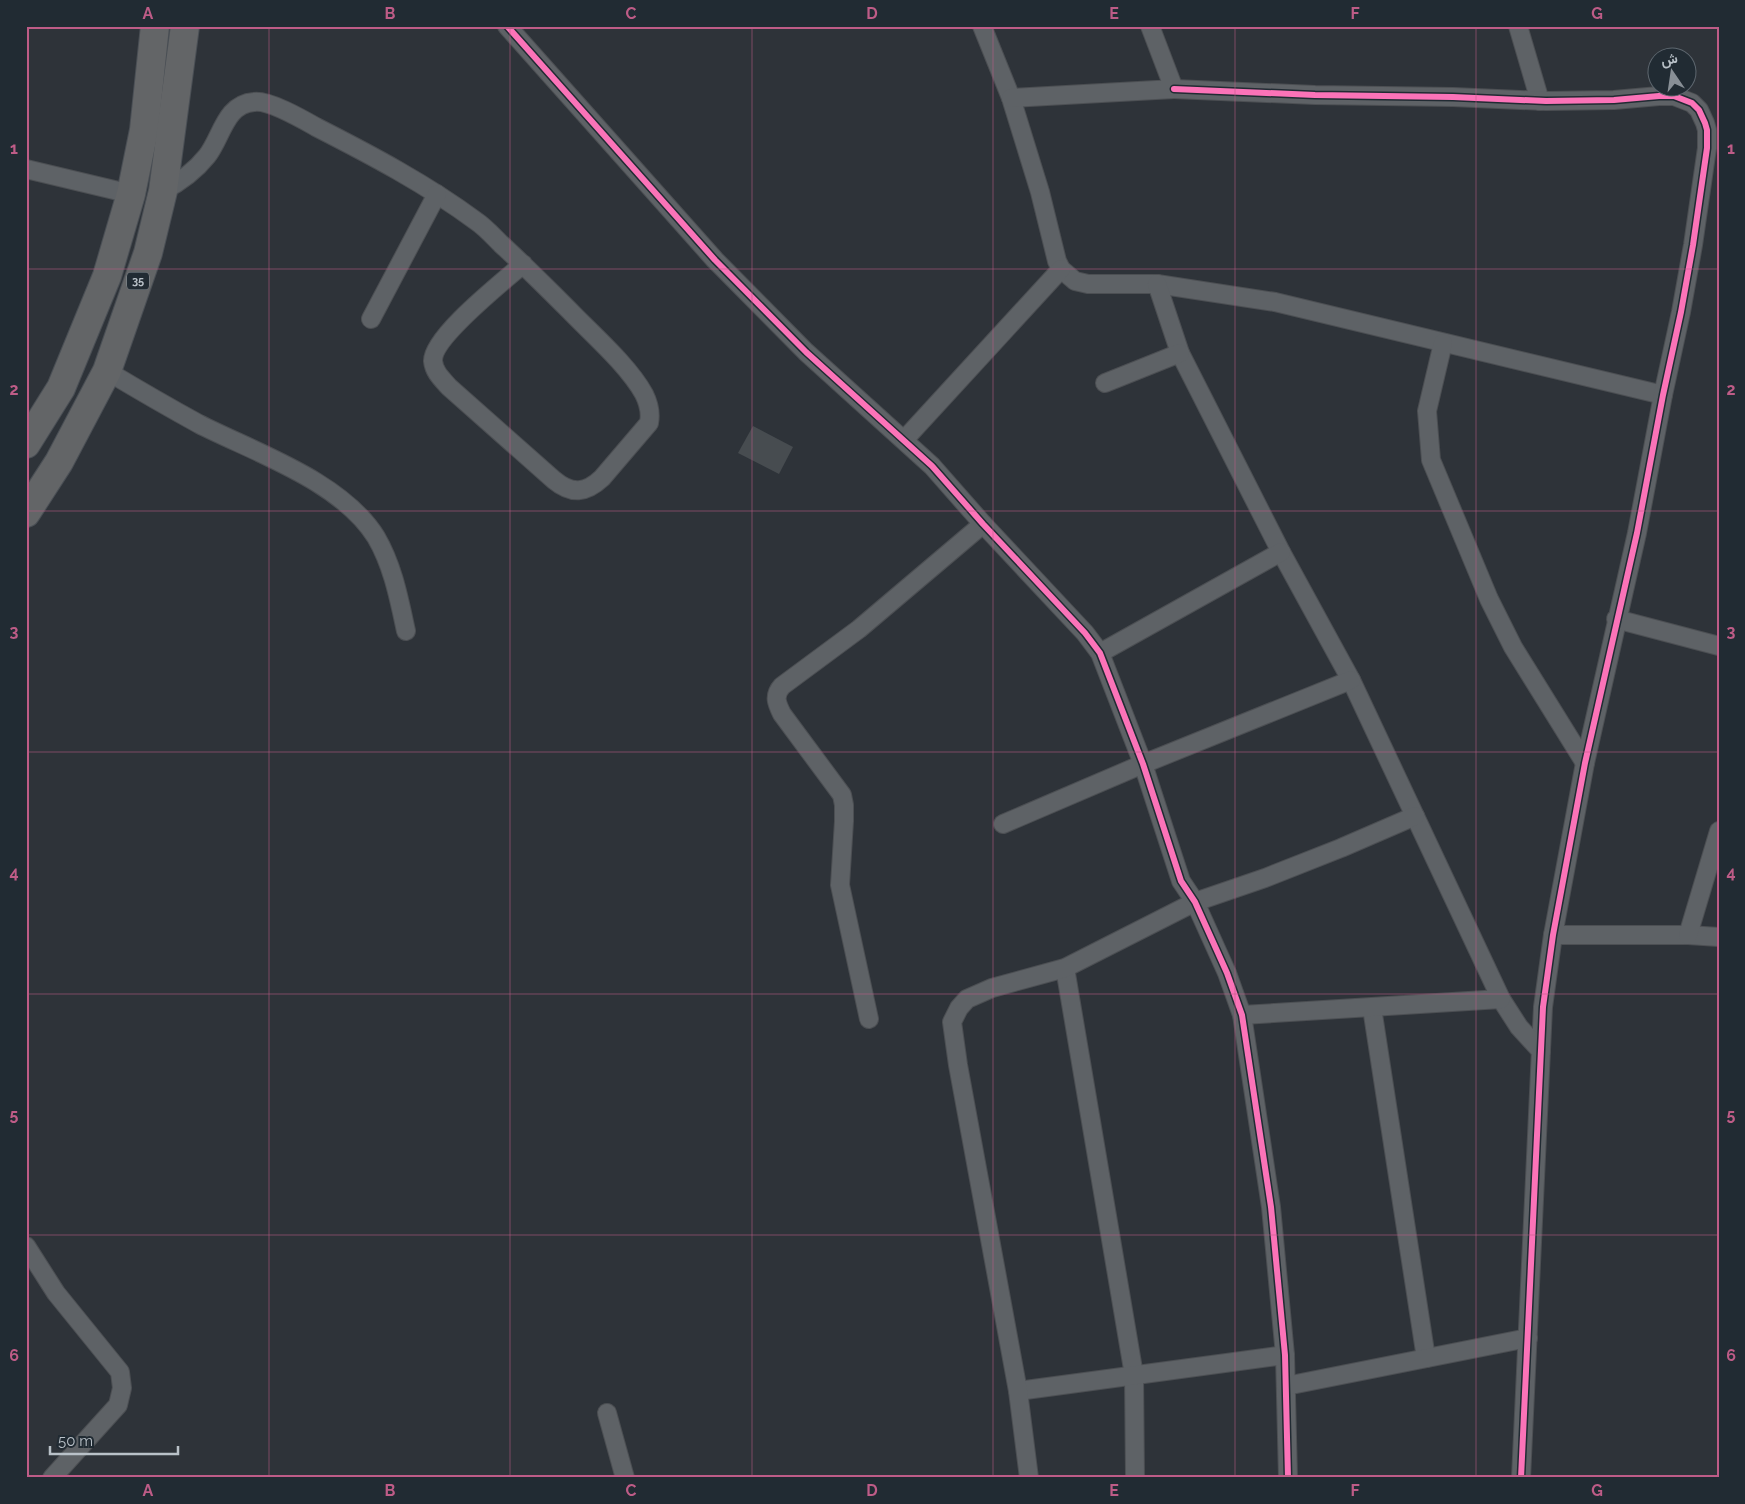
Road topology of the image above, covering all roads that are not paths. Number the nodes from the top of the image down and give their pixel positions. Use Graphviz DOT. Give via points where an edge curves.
graph roads {
  1 [pos="155,26"];
  2 [pos="185,26"];
  3 [pos="508,26"];
  4 [pos="982,26"];
  5 [pos="1150,26"];
  6 [pos="1518,26"];
  7 [pos="1174,89"];
  8 [pos="1011,98"];
  9 [pos="1540,101"];
  10 [pos="26,169"];
  11 [pos="163,191"];
  12 [pos="131,194"];
  13 [pos="437,194"];
  14 [pos="523,264"];
  15 [pos="1061,269"];
  16 [pos="1157,284"];
  17 [pos="371,319"];
  18 [pos="1443,343"];
  19 [pos="1180,353"];
  20 [pos="106,371"];
  21 [pos="1105,383"];
  22 [pos="1663,395"];
  23 [pos="904,440"];
  24 [pos="26,444"];
  25 [pos="26,513"];
  26 [pos="983,524"];
  27 [pos="1281,552"];
  28 [pos="1616,619"];
  29 [pos="406,631"];
  30 [pos="1719,646"];
  31 [pos="1100,653"];
  32 [pos="1351,680"];
  33 [pos="1585,763"];
  34 [pos="1143,764"];
  35 [pos="1415,816"];
  36 [pos="1003,824"];
  37 [pos="1719,831"];
  38 [pos="1195,902"];
  39 [pos="1553,935"];
  40 [pos="1688,935"];
  41 [pos="1719,938"];
  42 [pos="1065,968"];
  43 [pos="1501,998"];
  44 [pos="1372,1008"];
  45 [pos="1242,1015"];
  46 [pos="870,1019"];
  47 [pos="1541,1051"];
  48 [pos="26,1246"];
  49 [pos="1528,1338"];
  50 [pos="1285,1355"];
  51 [pos="1426,1358"];
  52 [pos="1134,1375"];
  53 [pos="1286,1386"];
  54 [pos="1018,1391"];
  55 [pos="607,1413"];
  56 [pos="52,1478"];
  57 [pos="624,1478"];
  58 [pos="1029,1478"];
  59 [pos="1135,1478"];
  60 [pos="1288,1478"];
  61 [pos="1521,1478"];
  1 -- 12 [label="highway, 35" via="144,130"];
  2 -- 11 [label="highway, 35"];
  3 -- 23 [label="street" via="715,260 806,352"];
  4 -- 8 [label="street"];
  5 -- 7 [label="street"];
  6 -- 9 [label="street"];
  7 -- 8 [label="street"];
  7 -- 9 [label="street"];
  8 -- 15 [label="street"];
  9 -- 22 [label="street" via="1674,96 1692,103 1702,116 1707,130 1707,148 1681,312"];
  10 -- 12 [label="street"];
  11 -- 13 [label="street" via="181,181 208,156 234,109 255,101 296,116"];
  11 -- 20 [label="highway, 35" via="148,253"];
  12 -- 24 [label="highway, 35" via="107,276 61,388"];
  13 -- 14 [label="street" via="478,222"];
  13 -- 17 [label="street"];
  14 -- 14 [label="street" via="456,323 435,351 434,361 438,374 448,387 562,487 581,491 594,486 602,478 649,423 651,414 644,394 624,368"];
  15 -- 16 [label="street" via="1075,281 1088,284"];
  15 -- 23 [label="street"];
  16 -- 18 [label="street" via="1274,302"];
  16 -- 19 [label="street"];
  18 -- 22 [label="street"];
  18 -- 33 [label="street" via="1426,411 1430,460 1513,647"];
  19 -- 21 [label="street"];
  19 -- 27 [label="street"];
  20 -- 25 [label="highway, 35" via="59,462"];
  20 -- 29 [label="street" via="199,424 304,474 354,511 376,537 394,577"];
  22 -- 28 [label="street" via="1637,533"];
  23 -- 26 [label="street" via="932,466"];
  26 -- 31 [label="street" via="1064,609"];
  26 -- 46 [label="street" via="859,629 776,692 782,714 842,795 844,821 840,885"];
  27 -- 31 [label="street"];
  27 -- 32 [label="street"];
  28 -- 30 [label="street"];
  28 -- 33 [label="street"];
  31 -- 34 [label="street"];
  32 -- 34 [label="street"];
  32 -- 35 [label="street"];
  33 -- 39 [label="street"];
  34 -- 36 [label="street"];
  34 -- 38 [label="street" via="1181,881"];
  35 -- 38 [label="street" via="1307,862"];
  35 -- 43 [label="street"];
  37 -- 40 [label="street"];
  38 -- 42 [label="street"];
  38 -- 45 [label="street"];
  39 -- 40 [label="street"];
  39 -- 47 [label="street" via="1543,1007"];
  40 -- 41 [label="street"];
  42 -- 52 [label="street"];
  42 -- 54 [label="street" via="992,988 967,999 952,1022"];
  43 -- 44 [label="street"];
  43 -- 47 [label="street" via="1519,1027"];
  44 -- 45 [label="street"];
  44 -- 51 [label="street"];
  45 -- 50 [label="street" via="1271,1206"];
  47 -- 49 [label="street"];
  48 -- 56 [label="street" via="56,1293 120,1372 122,1388 118,1405"];
  49 -- 51 [label="street"];
  49 -- 61 [label="street"];
  50 -- 52 [label="street"];
  50 -- 53 [label="street"];
  51 -- 53 [label="street"];
  52 -- 54 [label="street"];
  52 -- 59 [label="street"];
  53 -- 60 [label="street"];
  54 -- 58 [label="street"];
  55 -- 57 [label="street"];
}
